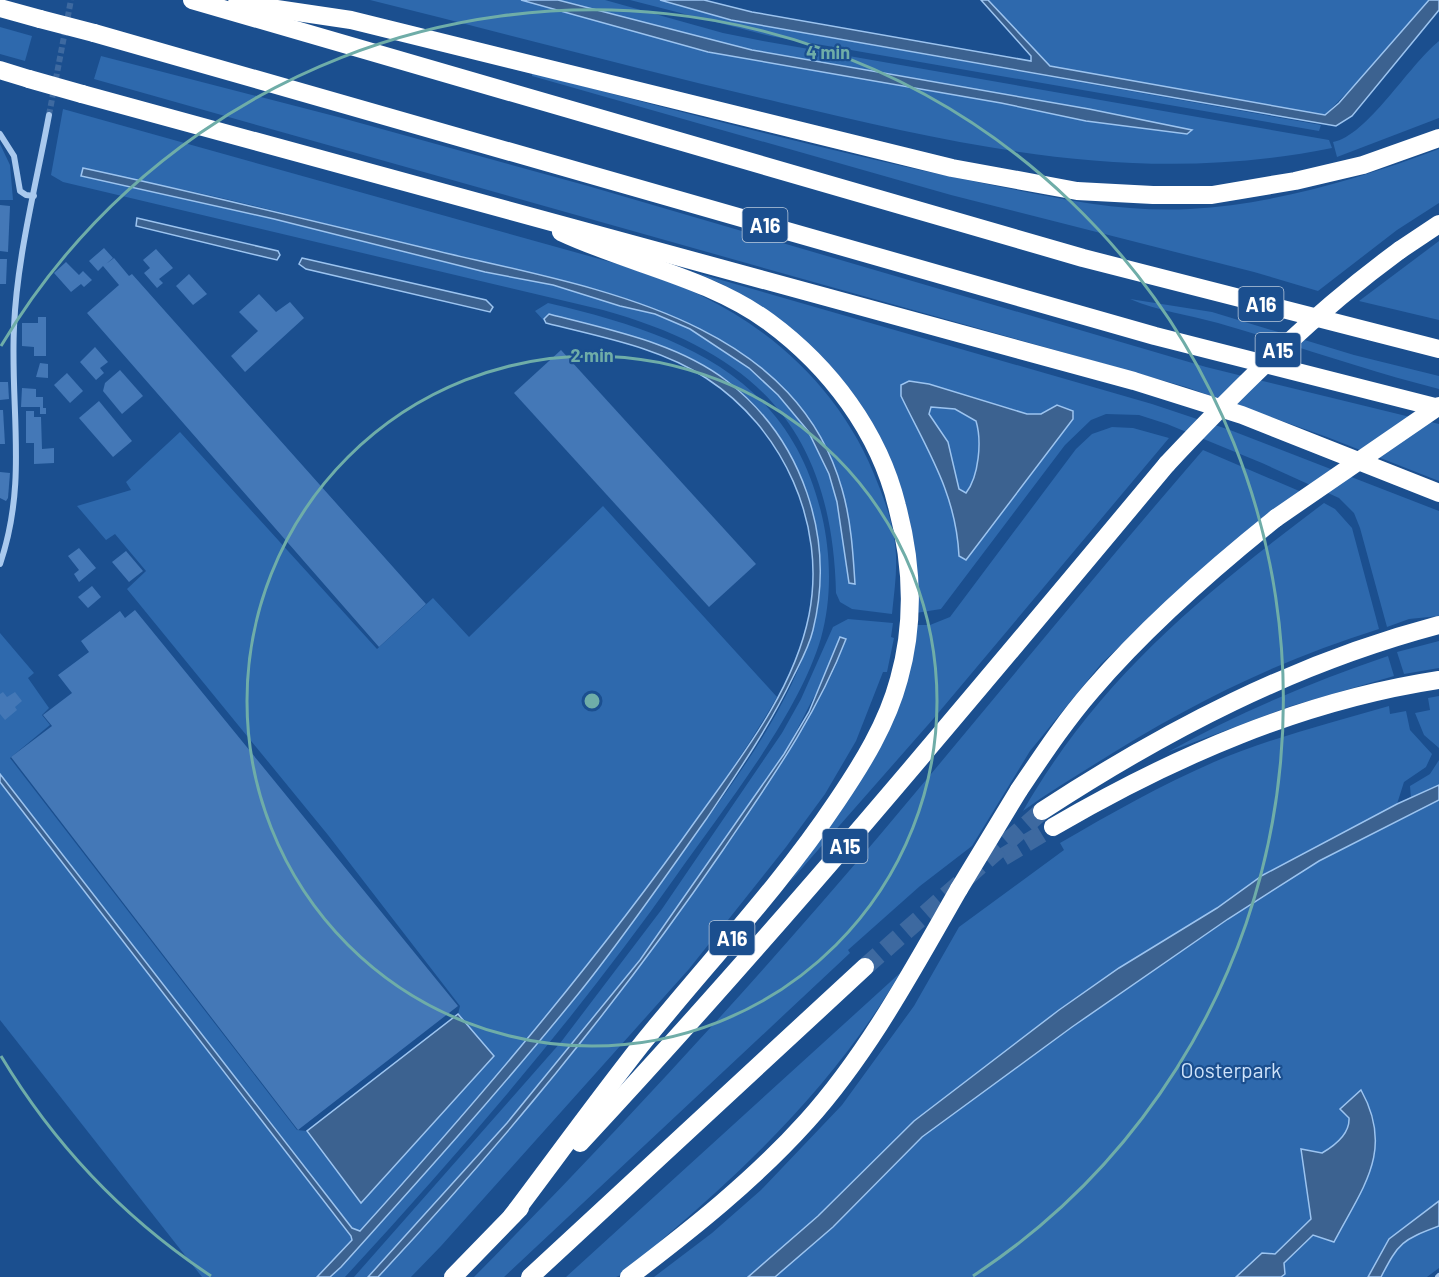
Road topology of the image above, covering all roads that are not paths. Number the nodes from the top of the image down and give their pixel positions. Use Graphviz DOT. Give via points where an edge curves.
graph roads {
  1 [pos="192,0"];
  2 [pos="216,0"];
  3 [pos="0,8"];
  4 [pos="0,70"];
  5 [pos="49,115"];
  6 [pos="0,134"];
  7 [pos="1439,138"];
  8 [pos="34,196"];
  9 [pos="521,213"];
  10 [pos="1439,224"];
  11 [pos="1439,349"];
  12 [pos="1439,407"];
  13 [pos="1439,493"];
  14 [pos="0,564"];
  15 [pos="1439,625"];
  16 [pos="1439,680"];
  17 [pos="1042,811"];
  18 [pos="1053,827"];
  19 [pos="865,967"];
  20 [pos="512,1216"];
  21 [pos="453,1277"];
  22 [pos="530,1277"];
  23 [pos="629,1277"];
  1 -- 11 [label="highway, A16" via="1083,258"];
  2 -- 7 [label="highway" via="351,20 952,168 1077,191 1212,195 1363,165"];
  3 -- 12 [label="highway, A16, bridge" via="1144,333"];
  4 -- 9 [label="highway, A16, bridge"];
  5 -- 8 [label="street"];
  6 -- 8 [label="street" via="15,156 20,190"];
  8 -- 14 [label="street" via="14,329 18,476"];
  9 -- 13 [label="highway, A16" via="1134,381 1242,416"];
  9 -- 20 [label="highway, A16" via="587,244 727,297 769,322 837,385 883,462 906,539 909,606 899,680 861,766 744,924 642,1044"];
  10 -- 20 [label="highway, A15, bridge" via="1349,287 1306,324 1242,384 1167,464 918,762 722,987"];
  12 -- 23 [label="highway, bridge" via="1276,518 1223,560 1091,690 1019,790 896,998 845,1074 779,1150 701,1222"];
  15 -- 17 [label="highway" via="1367,646 1286,677 1176,729"];
  16 -- 18 [label="highway" via="1385,690 1263,726 1191,753"];
  19 -- 22 [label="highway"];
  20 -- 21 [label="highway, A15"];
}
